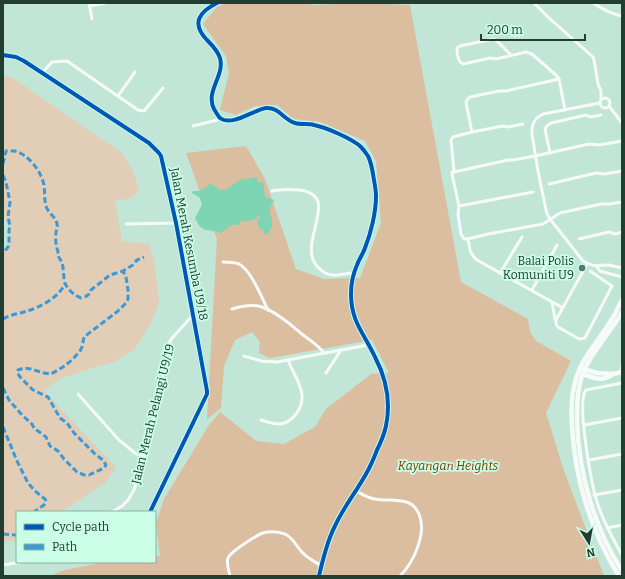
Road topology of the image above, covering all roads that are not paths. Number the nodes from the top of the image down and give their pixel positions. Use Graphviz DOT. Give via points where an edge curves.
graph roads {
  1 [pos="106,3"];
  2 [pos="217,3"];
  3 [pos="534,3"];
  4 [pos="593,3"];
  5 [pos="89,5"];
  6 [pos="622,16"];
  7 [pos="92,19"];
  8 [pos="3,55"];
  9 [pos="511,55"];
  10 [pos="42,72"];
  11 [pos="135,72"];
  12 [pos="559,79"];
  13 [pos="162,88"];
  14 [pos="601,92"];
  15 [pos="118,96"];
  16 [pos="608,98"];
  17 [pos="601,101"];
  18 [pos="609,106"];
  19 [pos="565,110"];
  20 [pos="601,115"];
  21 [pos="220,118"];
  22 [pos="622,123"];
  23 [pos="523,124"];
  24 [pos="193,126"];
  25 [pos="472,132"];
  26 [pos="622,141"];
  27 [pos="550,153"];
  28 [pos="535,156"];
  29 [pos="622,171"];
  30 [pos="453,172"];
  31 [pos="549,184"];
  32 [pos="272,191"];
  33 [pos="533,192"];
  34 [pos="622,202"];
  35 [pos="458,206"];
  36 [pos="550,219"];
  37 [pos="176,223"];
  38 [pos="126,224"];
  39 [pos="622,232"];
  40 [pos="522,237"];
  41 [pos="578,238"];
  42 [pos="468,239"];
  43 [pos="558,245"];
  44 [pos="223,262"];
  45 [pos="587,264"];
  46 [pos="596,266"];
  47 [pos="622,268"];
  48 [pos="590,271"];
  49 [pos="500,273"];
  50 [pos="354,274"];
  51 [pos="622,277"];
  52 [pos="532,290"];
  53 [pos="622,300"];
  54 [pos="552,302"];
  55 [pos="563,308"];
  56 [pos="232,309"];
  57 [pos="268,310"];
  58 [pos="622,312"];
  59 [pos="193,315"];
  60 [pos="556,320"];
  61 [pos="368,345"];
  62 [pos="341,350"];
  63 [pos="324,353"];
  64 [pos="244,356"];
  65 [pos="288,360"];
  66 [pos="590,362"];
  67 [pos="622,364"];
  68 [pos="582,371"];
  69 [pos="621,372"];
  70 [pos="326,373"];
  71 [pos="591,374"];
  72 [pos="581,380"];
  73 [pos="622,383"];
  74 [pos="78,394"];
  75 [pos="622,418"];
  76 [pos="261,420"];
  77 [pos="584,425"];
  78 [pos="622,454"];
  79 [pos="145,457"];
  80 [pos="589,460"];
  81 [pos="622,490"];
  82 [pos="356,491"];
  83 [pos="594,495"];
  84 [pos="114,511"];
  85 [pos="150,511"];
  86 [pos="622,525"];
  87 [pos="607,528"];
  88 [pos="622,555"];
  89 [pos="16,563"];
  90 [pos="3,565"];
  91 [pos="321,566"];
  92 [pos="622,571"];
  93 [pos="230,576"];
  94 [pos="319,576"];
  95 [pos="400,576"];
  96 [pos="619,576"];
  1 -- 5 [label="street"];
  2 -- 21 [label="street" via="204,10 198,18 198,23 204,37 220,58 220,74 212,95 212,103"];
  3 -- 14 [label="street" via="592,57"];
  4 -- 6 [label="street"];
  5 -- 7 [label="street"];
  8 -- 10 [label="street, Jalan Merah Kesumba U9/18" via="16,57"];
  9 -- 9 [label="street" via="464,64 459,61 457,48 493,39"];
  9 -- 12 [label="street" via="526,52 532,54"];
  10 -- 15 [label="street" via="52,62 67,61"];
  10 -- 37 [label="street, Jalan Merah Kesumba U9/18" via="148,143 159,154"];
  11 -- 15 [label="street"];
  12 -- 19 [label="street"];
  12 -- 25 [label="street" via="470,97 466,103"];
  13 -- 15 [label="street" via="144,111 138,110"];
  14 -- 16 [label="street"];
  14 -- 17 [label="street"];
  16 -- 17 [label="street"];
  16 -- 18 [label="street" via="611,102"];
  17 -- 18 [label="street" via="603,107"];
  17 -- 19 [label="street"];
  18 -- 22 [label="street"];
  19 -- 28 [label="street" via="543,114 535,120 532,127"];
  20 -- 27 [label="street" via="586,115 546,126"];
  21 -- 24 [label="street"];
  21 -- 50 [label="street" via="232,121 273,108 294,123 324,128 352,141 364,150 372,164 376,197 369,235"];
  23 -- 25 [label="street"];
  25 -- 30 [label="street" via="453,137 451,140"];
  26 -- 27 [label="street" via="589,144"];
  27 -- 28 [label="street"];
  28 -- 30 [label="street"];
  28 -- 36 [label="street"];
  29 -- 31 [label="street" via="596,173"];
  30 -- 35 [label="street"];
  32 -- 50 [label="street" via="304,190 313,195 319,206 310,252 314,262 321,270 332,275"];
  33 -- 35 [label="street"];
  34 -- 36 [label="street" via="560,213"];
  35 -- 42 [label="street" via="461,234 464,239"];
  36 -- 42 [label="street" via="543,224"];
  36 -- 45 [label="street"];
  37 -- 38 [label="street"];
  37 -- 59 [label="street, Jalan Merah Kesumba U9/18"];
  39 -- 41 [label="street"];
  40 -- 49 [label="street"];
  42 -- 49 [label="street" via="472,256"];
  43 -- 52 [label="street"];
  44 -- 57 [label="street" via="244,267"];
  45 -- 46 [label="street"];
  45 -- 55 [label="street"];
  46 -- 47 [label="street" via="611,265"];
  46 -- 51 [label="street" via="600,271"];
  48 -- 60 [label="street" via="612,286 585,338 579,339 558,327"];
  49 -- 52 [label="street"];
  50 -- 61 [label="street" via="351,295 353,311"];
  52 -- 54 [label="street"];
  53 -- 68 [label="street" via="588,353"];
  54 -- 55 [label="street"];
  54 -- 60 [label="street"];
  55 -- 60 [label="street"];
  56 -- 57 [label="street" via="254,306"];
  57 -- 63 [label="street"];
  58 -- 66 [label="street"];
  59 -- 79 [label="street, Jalan Merah Pelangi U9/19" via="170,341"];
  59 -- 85 [label="street, Jalan Merah Kesumba U9/18" via="207,394"];
  61 -- 62 [label="street"];
  61 -- 82 [label="street" via="387,387 387,423 384,436"];
  62 -- 63 [label="street"];
  62 -- 70 [label="street"];
  63 -- 65 [label="street"];
  64 -- 65 [label="street" via="268,362"];
  65 -- 76 [label="street" via="302,394 300,406 290,420 284,423"];
  66 -- 68 [label="street"];
  66 -- 71 [label="street"];
  67 -- 69 [label="street"];
  68 -- 71 [label="street"];
  68 -- 72 [label="street"];
  68 -- 96 [label="street" via="576,378 572,395 573,448 581,487 599,540"];
  69 -- 71 [label="street" via="602,379"];
  71 -- 72 [label="street"];
  72 -- 92 [label="street" via="577,428 585,483 596,519"];
  73 -- 77 [label="street" via="585,391 582,405"];
  74 -- 79 [label="street" via="119,440 135,453"];
  75 -- 77 [label="street"];
  77 -- 80 [label="street"];
  78 -- 80 [label="street"];
  79 -- 84 [label="street, Jalan Merah Pelangi U9/19" via="134,490 128,500"];
  80 -- 83 [label="street"];
  81 -- 83 [label="street"];
  82 -- 91 [label="street" via="334,527"];
  82 -- 95 [label="street" via="376,499 409,503 417,510 421,522 420,538 417,548"];
  83 -- 87 [label="street"];
  86 -- 87 [label="street"];
  87 -- 88 [label="street"];
  89 -- 90 [label="street"];
  91 -- 93 [label="street" via="304,554 285,534 271,532 254,538 232,553 228,558"];
  91 -- 94 [label="street"];
}
